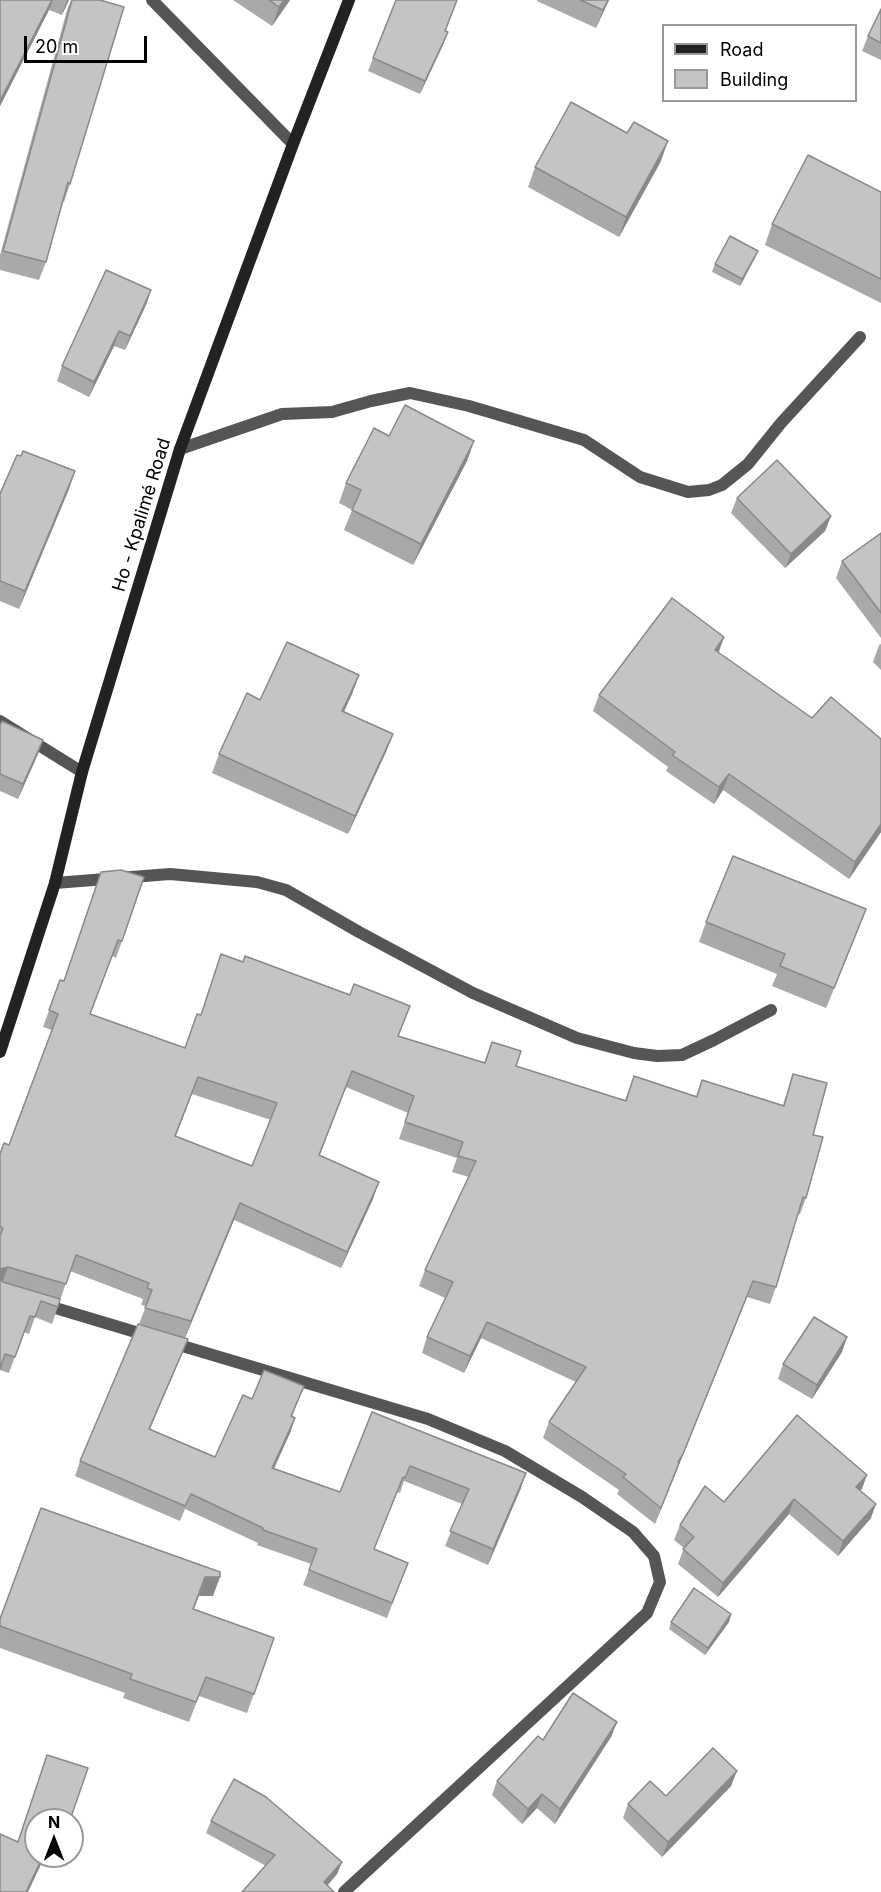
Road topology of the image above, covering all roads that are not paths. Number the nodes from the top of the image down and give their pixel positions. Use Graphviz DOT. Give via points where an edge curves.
graph roads {
  1 [pos="152,0"];
  2 [pos="349,0"];
  3 [pos="293,144"];
  4 [pos="860,338"];
  5 [pos="180,449"];
  6 [pos="0,721"];
  7 [pos="82,772"];
  8 [pos="55,883"];
  9 [pos="771,1010"];
  10 [pos="0,1052"];
  11 [pos="34,1302"];
  12 [pos="344,1892"];
  1 -- 3 [label="street"];
  2 -- 3 [label="main road, Ho - Kpalimé Road"];
  3 -- 5 [label="main road, Ho - Kpalimé Road"];
  4 -- 5 [label="street" via="748,464 722,485 709,490 688,492 640,477 584,441 469,406 410,393 332,412 282,414"];
  5 -- 7 [label="main road, Ho - Kpalimé Road"];
  6 -- 7 [label="street"];
  7 -- 8 [label="main road, Ho - Kpalimé Road"];
  8 -- 9 [label="street" via="170,874 257,882 286,890 473,993 577,1038 634,1053 681,1055"];
  8 -- 10 [label="main road, Ho - Kpalimé Road"];
  11 -- 12 [label="street" via="428,1419 506,1450 633,1532 654,1556 660,1582 647,1613"];
}
